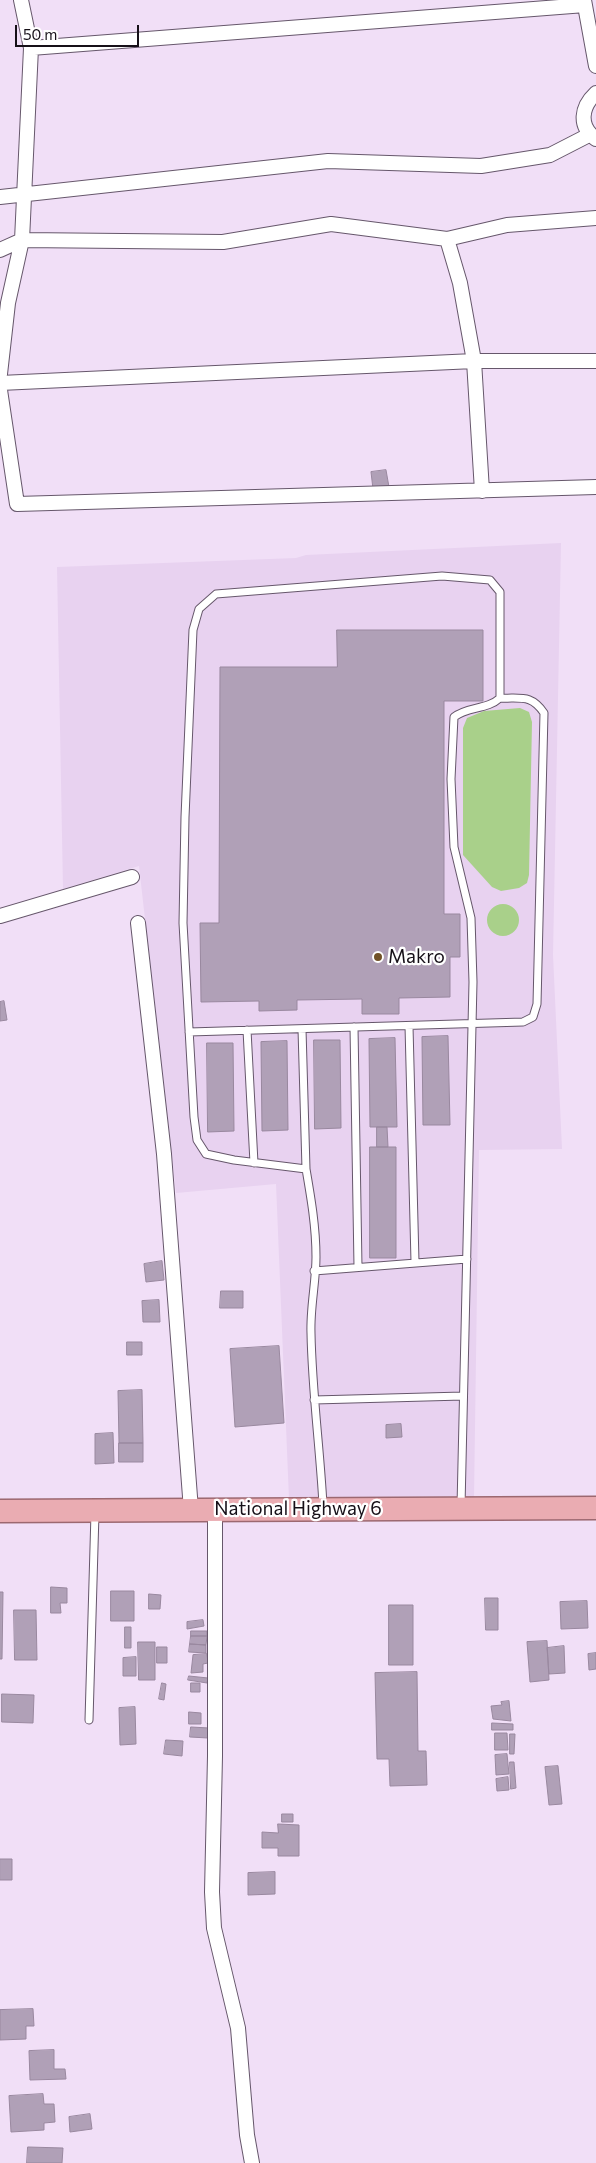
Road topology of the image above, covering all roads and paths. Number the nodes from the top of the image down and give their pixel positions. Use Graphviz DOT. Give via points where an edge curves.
graph roads {
  1 [pos="21,0"];
  2 [pos="585,3"];
  3 [pos="31,48"];
  4 [pos="596,66"];
  5 [pos="596,93"];
  6 [pos="593,137"];
  7 [pos="24,195"];
  8 [pos="0,197"];
  9 [pos="596,218"];
  10 [pos="447,239"];
  11 [pos="22,240"];
  12 [pos="0,250"];
  13 [pos="474,361"];
  14 [pos="596,361"];
  15 [pos="0,374"];
  16 [pos="0,383"];
  17 [pos="0,390"];
  18 [pos="596,487"];
  19 [pos="482,490"];
  20 [pos="500,698"];
  21 [pos="132,877"];
  22 [pos="0,916"];
  23 [pos="138,923"];
  24 [pos="472,1024"];
  25 [pos="409,1026"];
  26 [pos="354,1027"];
  27 [pos="302,1029"];
  28 [pos="247,1030"];
  29 [pos="189,1032"];
  30 [pos="254,1163"];
  31 [pos="306,1169"];
  32 [pos="467,1259"];
  33 [pos="414,1262"];
  34 [pos="358,1268"];
  35 [pos="314,1271"];
  36 [pos="463,1396"];
  37 [pos="314,1400"];
  38 [pos="461,1508"];
  39 [pos="596,1508"];
  40 [pos="323,1509"];
  41 [pos="95,1510"];
  42 [pos="191,1510"];
  43 [pos="215,1510"];
  44 [pos="0,1511"];
  45 [pos="90,1720"];
  46 [pos="252,2163"];
  1 -- 3 [label="street"];
  2 -- 3 [label="street"];
  2 -- 4 [label="street"];
  3 -- 7 [label="street"];
  5 -- 6 [label="street" via="587,101 583,118"];
  6 -- 7 [label="street" via="550,155 482,166 328,161"];
  7 -- 8 [label="street"];
  7 -- 11 [label="street"];
  9 -- 10 [label="street" via="508,225"];
  10 -- 11 [label="street" via="331,224 223,242"];
  10 -- 13 [label="street" via="460,283"];
  11 -- 12 [label="street"];
  11 -- 15 [label="street" via="8,303"];
  13 -- 14 [label="street"];
  13 -- 16 [label="street"];
  13 -- 19 [label="street"];
  17 -- 19 [label="street" via="18,504"];
  18 -- 19 [label="street"];
  20 -- 24 [label="lane" via="493,705 463,710 454,717 451,779 454,847 470,918"];
  20 -- 24 [label="lane" via="529,699 537,703 544,713 538,1004 533,1016 523,1022"];
  20 -- 29 [label="lane" via="500,592 490,580 442,576 216,594 199,609 193,630 184,817 183,923"];
  21 -- 22 [label="street"];
  23 -- 42 [label="street" via="164,1164"];
  24 -- 25 [label="lane"];
  24 -- 32 [label="lane"];
  25 -- 26 [label="lane"];
  25 -- 33 [label="lane"];
  26 -- 27 [label="lane"];
  26 -- 34 [label="lane"];
  27 -- 28 [label="lane"];
  27 -- 31 [label="lane"];
  28 -- 29 [label="lane"];
  28 -- 30 [label="lane"];
  29 -- 30 [label="lane" via="197,1140 206,1154"];
  30 -- 31 [label="lane"];
  31 -- 35 [label="lane" via="312,1209"];
  32 -- 33 [label="lane"];
  32 -- 36 [label="lane"];
  33 -- 34 [label="lane"];
  34 -- 35 [label="lane"];
  35 -- 37 [label="lane" via="310,1321"];
  36 -- 37 [label="lane"];
  36 -- 38 [label="lane"];
  37 -- 40 [label="lane" via="320,1439"];
  38 -- 39 [label="highway, National Highway 6"];
  38 -- 40 [label="highway, National Highway 6"];
  40 -- 43 [label="highway, National Highway 6"];
  41 -- 42 [label="highway, National Highway 6"];
  41 -- 44 [label="highway, National Highway 6"];
  41 -- 45 [label="lane"];
  42 -- 43 [label="highway, National Highway 6"];
  43 -- 46 [label="street" via="214,1928 238,2028"];
}
